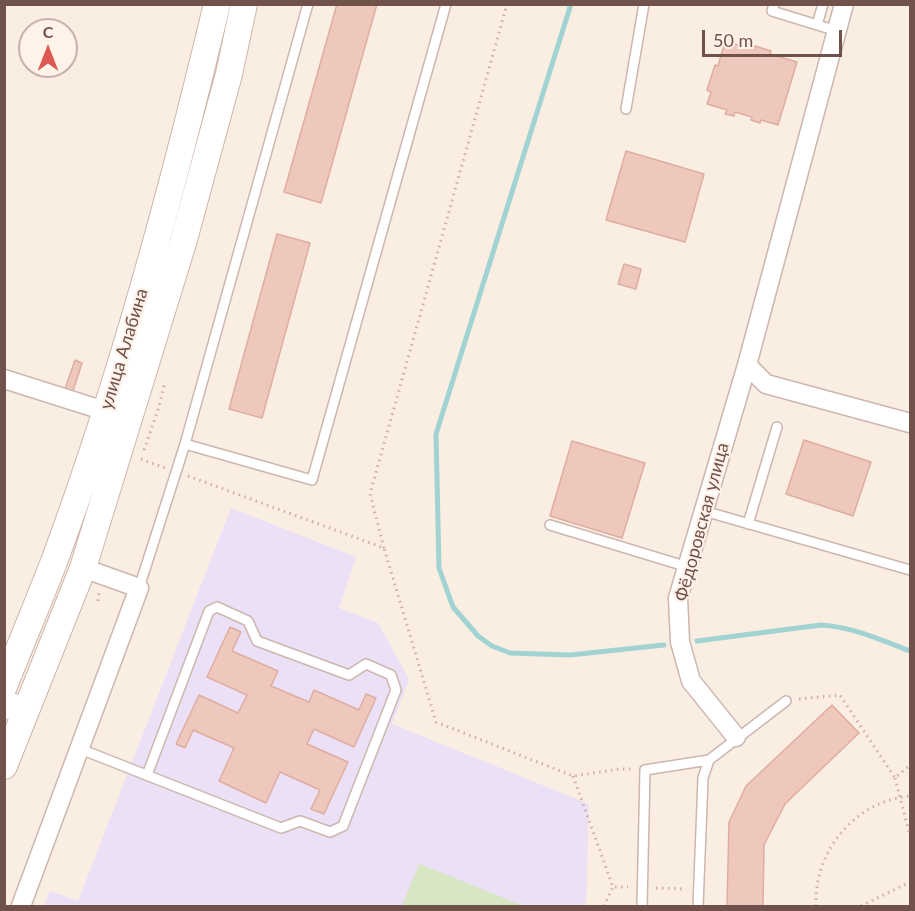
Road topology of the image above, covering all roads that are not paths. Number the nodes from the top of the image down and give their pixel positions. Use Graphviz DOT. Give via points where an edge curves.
graph roads {
  1 [pos="217,4"];
  2 [pos="244,4"];
  3 [pos="308,4"];
  4 [pos="446,4"];
  5 [pos="644,4"];
  6 [pos="774,4"];
  7 [pos="823,4"];
  8 [pos="844,4"];
  9 [pos="817,25"];
  10 [pos="837,31"];
  11 [pos="626,109"];
  12 [pos="747,365"];
  13 [pos="4,379"];
  14 [pos="105,411"];
  15 [pos="910,423"];
  16 [pos="777,427"];
  17 [pos="185,444"];
  18 [pos="704,511"];
  19 [pos="748,524"];
  20 [pos="550,525"];
  21 [pos="687,567"];
  22 [pos="83,568"];
  23 [pos="910,570"];
  24 [pos="139,588"];
  25 [pos="4,686"];
  26 [pos="786,701"];
  27 [pos="15,708"];
  28 [pos="10,737"];
  29 [pos="736,737"];
  30 [pos="80,749"];
  31 [pos="709,760"];
  32 [pos="4,766"];
  33 [pos="147,775"];
  34 [pos="21,906"];
  35 [pos="642,906"];
  36 [pos="698,906"];
  1 -- 14 [label="street, улица Алабина" via="152,260"];
  2 -- 22 [label="street" via="183,243"];
  3 -- 17 [label="lane"];
  4 -- 17 [label="lane" via="312,480"];
  5 -- 11 [label="lane"];
  6 -- 9 [label="lane" via="772,11"];
  7 -- 9 [label="lane"];
  8 -- 10 [label="street, Фёдоровская улица"];
  9 -- 10 [label="lane"];
  10 -- 12 [label="street, Фёдоровская улица"];
  12 -- 15 [label="street" via="766,384"];
  12 -- 18 [label="street, Фёдоровская улица"];
  13 -- 14 [label="street"];
  14 -- 25 [label="street, улица Алабина" via="55,559"];
  16 -- 19 [label="lane"];
  17 -- 24 [label="lane"];
  18 -- 19 [label="lane"];
  18 -- 21 [label="street, Фёдоровская улица"];
  19 -- 23 [label="lane"];
  20 -- 21 [label="lane"];
  21 -- 29 [label="street, Фёдоровская улица" via="678,598 680,642 691,681"];
  22 -- 24 [label="street"];
  22 -- 27 [label="street"];
  24 -- 30 [label="street"];
  26 -- 29 [label="lane"];
  27 -- 28 [label="street"];
  28 -- 32 [label="street"];
  29 -- 31 [label="lane"];
  30 -- 33 [label="lane"];
  30 -- 34 [label="street"];
  31 -- 35 [label="lane" via="645,770"];
  31 -- 36 [label="lane" via="703,778"];
  33 -- 33 [label="lane" via="280,828 300,821 330,832 343,826 392,701 396,690 391,675 366,664 349,675 257,640 248,621 217,607 209,611"];
}
